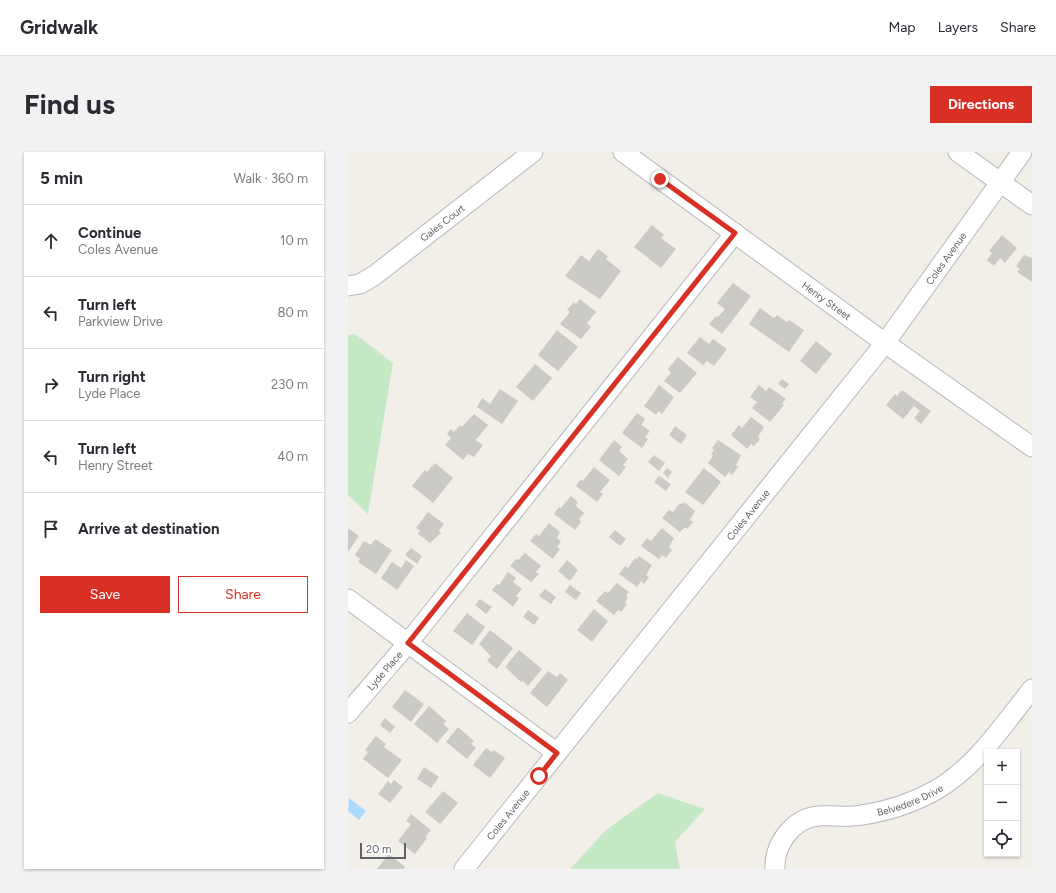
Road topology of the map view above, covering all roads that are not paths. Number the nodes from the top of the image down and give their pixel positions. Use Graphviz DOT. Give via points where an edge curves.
graph roads {
  1 [pos="533,152"];
  2 [pos="623,152"];
  3 [pos="958,152"];
  4 [pos="1022,152"];
  5 [pos="1000,182"];
  6 [pos="1032,205"];
  7 [pos="735,233"];
  8 [pos="348,286"];
  9 [pos="885,343"];
  10 [pos="1032,447"];
  11 [pos="348,600"];
  12 [pos="408,643"];
  13 [pos="1032,689"];
  14 [pos="348,713"];
  15 [pos="557,753"];
  16 [pos="464,869"];
  17 [pos="775,869"];
  1 -- 8 [label="street, Gales Court" via="375,275 360,284"];
  2 -- 7 [label="street, Henry Street"];
  3 -- 5 [label="street"];
  4 -- 5 [label="street, Coles Avenue"];
  5 -- 6 [label="street"];
  5 -- 9 [label="street, Coles Avenue"];
  7 -- 9 [label="street, Henry Street"];
  7 -- 12 [label="street, Lyde Place"];
  9 -- 10 [label="street, Henry Street"];
  9 -- 15 [label="street, Coles Avenue"];
  11 -- 12 [label="street"];
  12 -- 14 [label="street, Lyde Place"];
  12 -- 15 [label="street"];
  13 -- 17 [label="street, Belvedere Drive" via="983,751 953,779 899,807 860,816 819,816 798,823 783,838 777,852"];
  15 -- 16 [label="street, Coles Avenue"];
}
